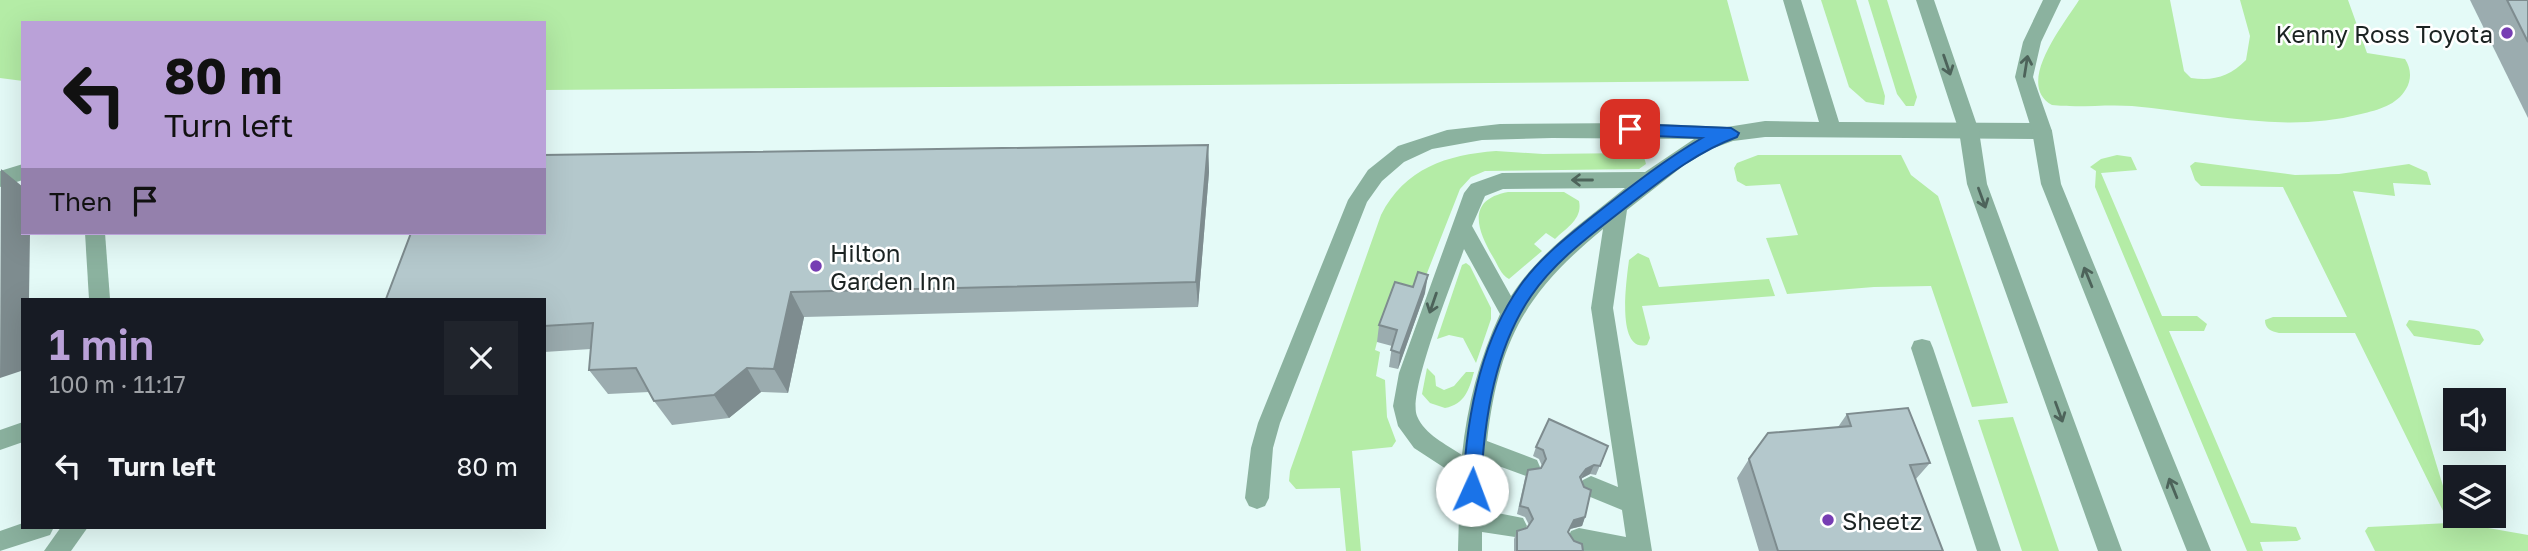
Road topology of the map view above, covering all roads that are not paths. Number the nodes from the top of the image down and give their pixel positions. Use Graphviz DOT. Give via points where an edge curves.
graph roads {
  1 [pos="1792,0"];
  2 [pos="1925,0"];
  3 [pos="2052,0"];
  4 [pos="1830,129"];
  5 [pos="1969,131"];
  6 [pos="2042,131"];
  7 [pos="1731,133"];
  8 [pos="21,173"];
  9 [pos="0,179"];
  10 [pos="1650,180"];
  11 [pos="1617,206"];
  12 [pos="1461,225"];
  13 [pos="95,235"];
  14 [pos="100,298"];
  15 [pos="1511,315"];
  16 [pos="1922,348"];
  17 [pos="21,433"];
  18 [pos="0,440"];
  19 [pos="1474,447"];
  20 [pos="1529,467"];
  21 [pos="1473,474"];
  22 [pos="1591,487"];
  23 [pos="1257,498"];
  24 [pos="1634,504"];
  25 [pos="1470,519"];
  26 [pos="1515,526"];
  27 [pos="36,529"];
  28 [pos="74,529"];
  29 [pos="1579,539"];
  30 [pos="0,542"];
  31 [pos="56,551"];
  32 [pos="1470,551"];
  33 [pos="1640,551"];
  34 [pos="1989,551"];
  35 [pos="2110,551"];
  36 [pos="2199,551"];
  1 -- 4 [label="street"];
  2 -- 5 [label="street, one-way"];
  6 -- 3 [label="street, one-way" via="2024,76 2032,42"];
  4 -- 5 [label="street"];
  4 -- 7 [label="street"];
  5 -- 6 [label="street"];
  5 -- 35 [label="street, one-way" via="1977,184"];
  36 -- 6 [label="street, one-way" via="2051,184"];
  7 -- 10 [label="street" via="1706,142"];
  7 -- 23 [label="street" via="1630,129 1489,133 1412,147 1382,167 1358,200 1269,423 1257,473"];
  8 -- 9 [label="street"];
  10 -- 11 [label="street"];
  10 -- 12 [label="street, one-way" via="1502,181 1478,190"];
  11 -- 15 [label="street" via="1552,260"];
  11 -- 24 [label="street" via="1602,307"];
  12 -- 15 [label="street"];
  12 -- 21 [label="street, one-way" via="1410,373 1404,406 1406,419 1422,441"];
  13 -- 14 [label="street"];
  15 -- 19 [label="street" via="1482,398"];
  16 -- 34 [label="street"];
  17 -- 18 [label="street"];
  19 -- 20 [label="street"];
  19 -- 21 [label="street"];
  21 -- 25 [label="street"];
  22 -- 24 [label="street"];
  24 -- 33 [label="street"];
  25 -- 26 [label="street"];
  25 -- 32 [label="street"];
  27 -- 30 [label="street"];
  28 -- 31 [label="street"];
  29 -- 33 [label="street"];
}
